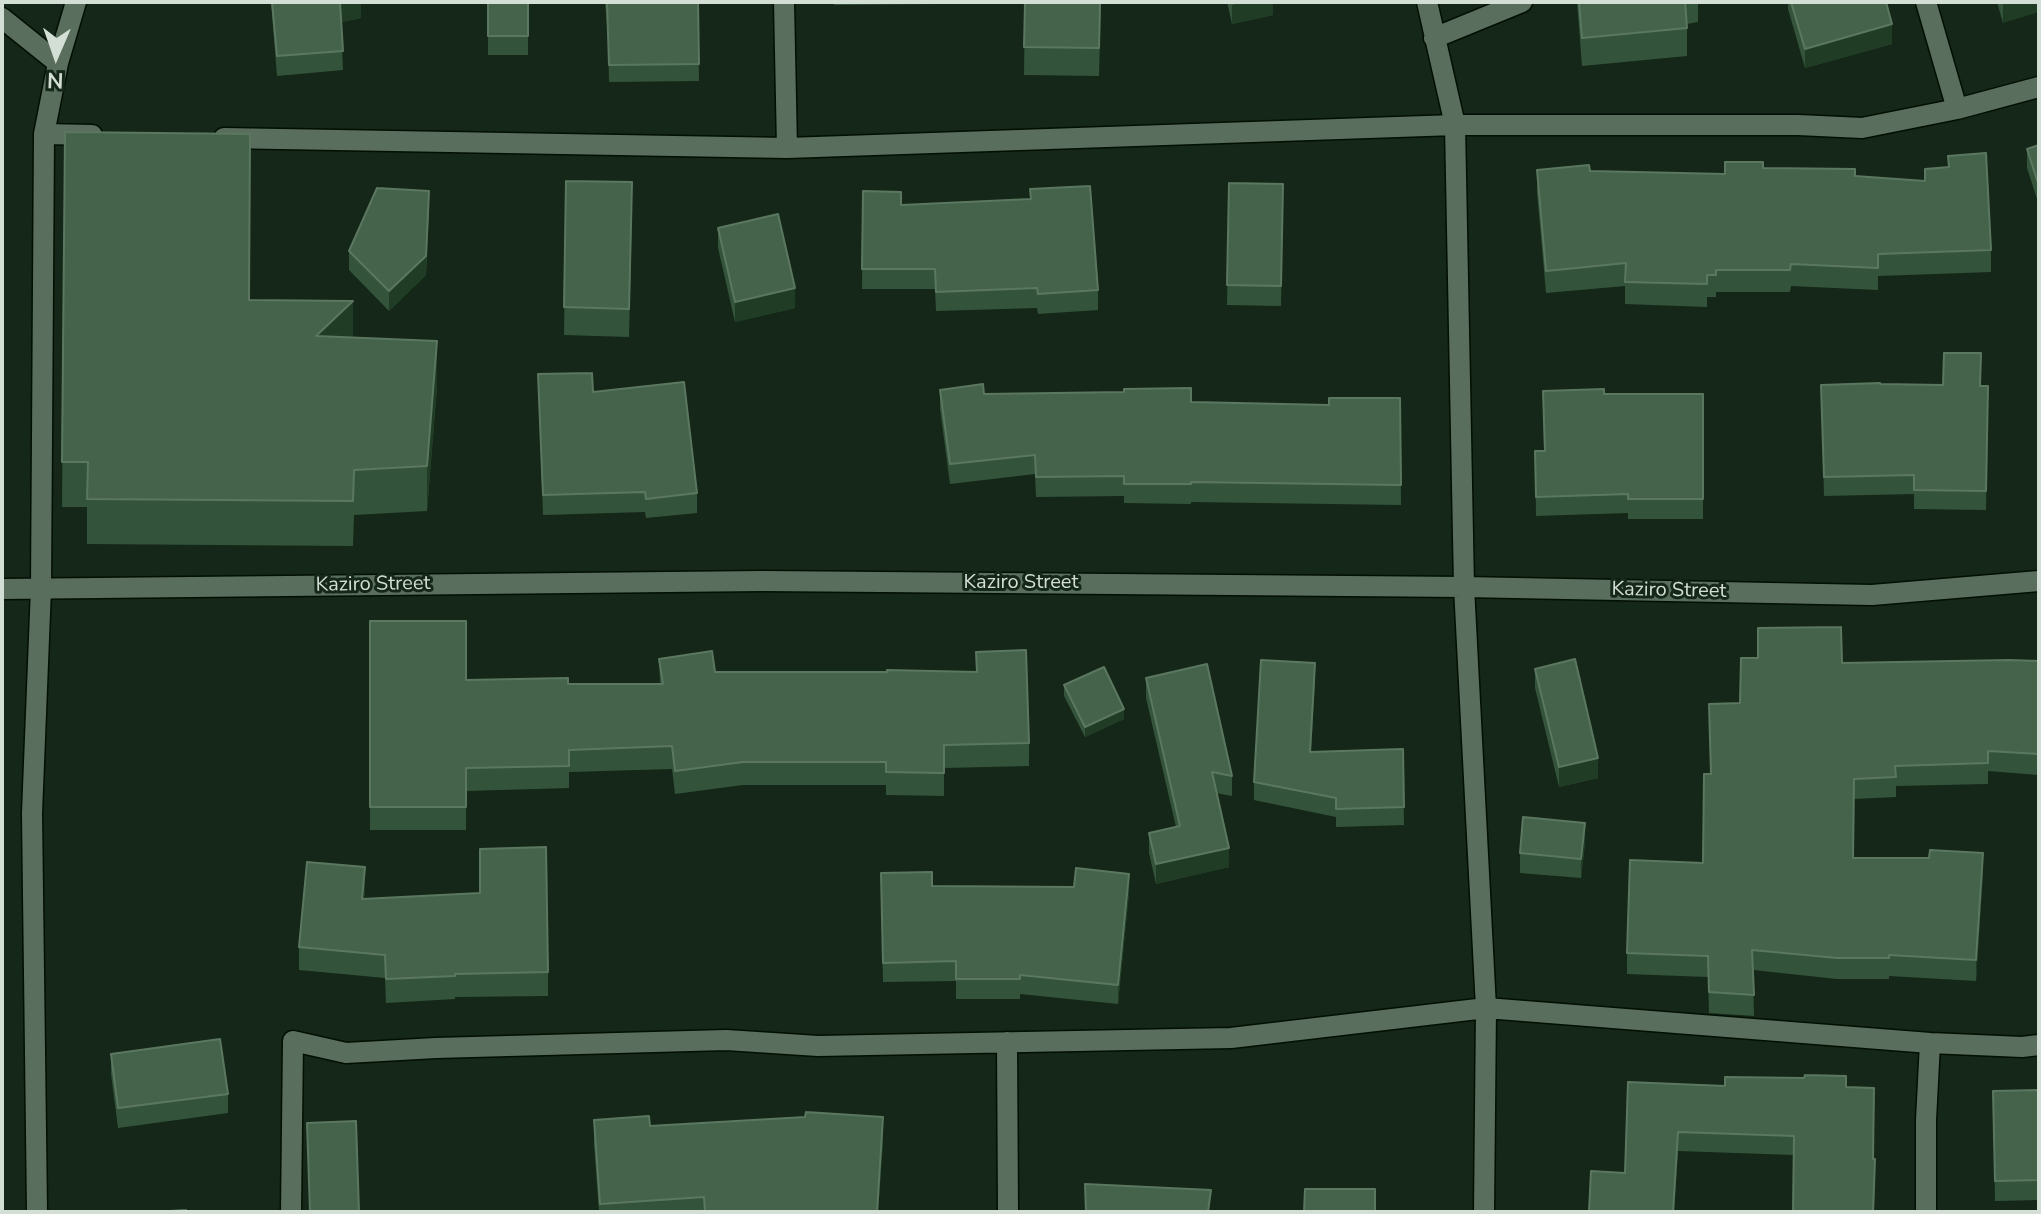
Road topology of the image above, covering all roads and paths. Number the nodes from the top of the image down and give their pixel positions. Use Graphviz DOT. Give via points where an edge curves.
graph roads {
  1 [pos="76,2"];
  2 [pos="784,2"];
  3 [pos="1427,2"];
  4 [pos="1522,2"];
  5 [pos="1926,2"];
  6 [pos="2,18"];
  7 [pos="1434,38"];
  8 [pos="58,63"];
  9 [pos="2039,87"];
  10 [pos="1957,109"];
  11 [pos="1455,125"];
  12 [pos="44,134"];
  13 [pos="107,135"];
  14 [pos="202,137"];
  15 [pos="787,148"];
  16 [pos="2039,581"];
  17 [pos="1464,587"];
  18 [pos="41,588"];
  19 [pos="2,589"];
  20 [pos="1486,1008"];
  21 [pos="1007,1042"];
  22 [pos="1930,1043"];
  23 [pos="2039,1045"];
  24 [pos="37,1212"];
  25 [pos="291,1212"];
  26 [pos="1008,1212"];
  27 [pos="1484,1212"];
  28 [pos="1926,1212"];
  1 -- 8 [label="street"];
  2 -- 15 [label="street"];
  3 -- 7 [label="street"];
  4 -- 7 [label="street"];
  5 -- 10 [label="street"];
  6 -- 8 [label="street"];
  7 -- 11 [label="street"];
  8 -- 12 [label="street"];
  9 -- 10 [label="street"];
  10 -- 11 [label="street" via="1862,128"];
  11 -- 15 [label="street"];
  11 -- 17 [label="street"];
  12 -- 13 [label="street"];
  12 -- 18 [label="street"];
  14 -- 15 [label="street"];
  16 -- 17 [label="street, Kaziro Street" via="1872,595"];
  17 -- 18 [label="street, Kaziro Street" via="763,581"];
  17 -- 20 [label="street"];
  18 -- 19 [label="street, Kaziro Street"];
  18 -- 24 [label="street" via="32,813"];
  20 -- 21 [label="street" via="1231,1038"];
  20 -- 22 [label="street"];
  20 -- 27 [label="street"];
  21 -- 25 [label="street" via="818,1046 726,1040 346,1053 293,1041"];
  21 -- 26 [label="street"];
  22 -- 23 [label="street"];
  22 -- 28 [label="street"];
}
